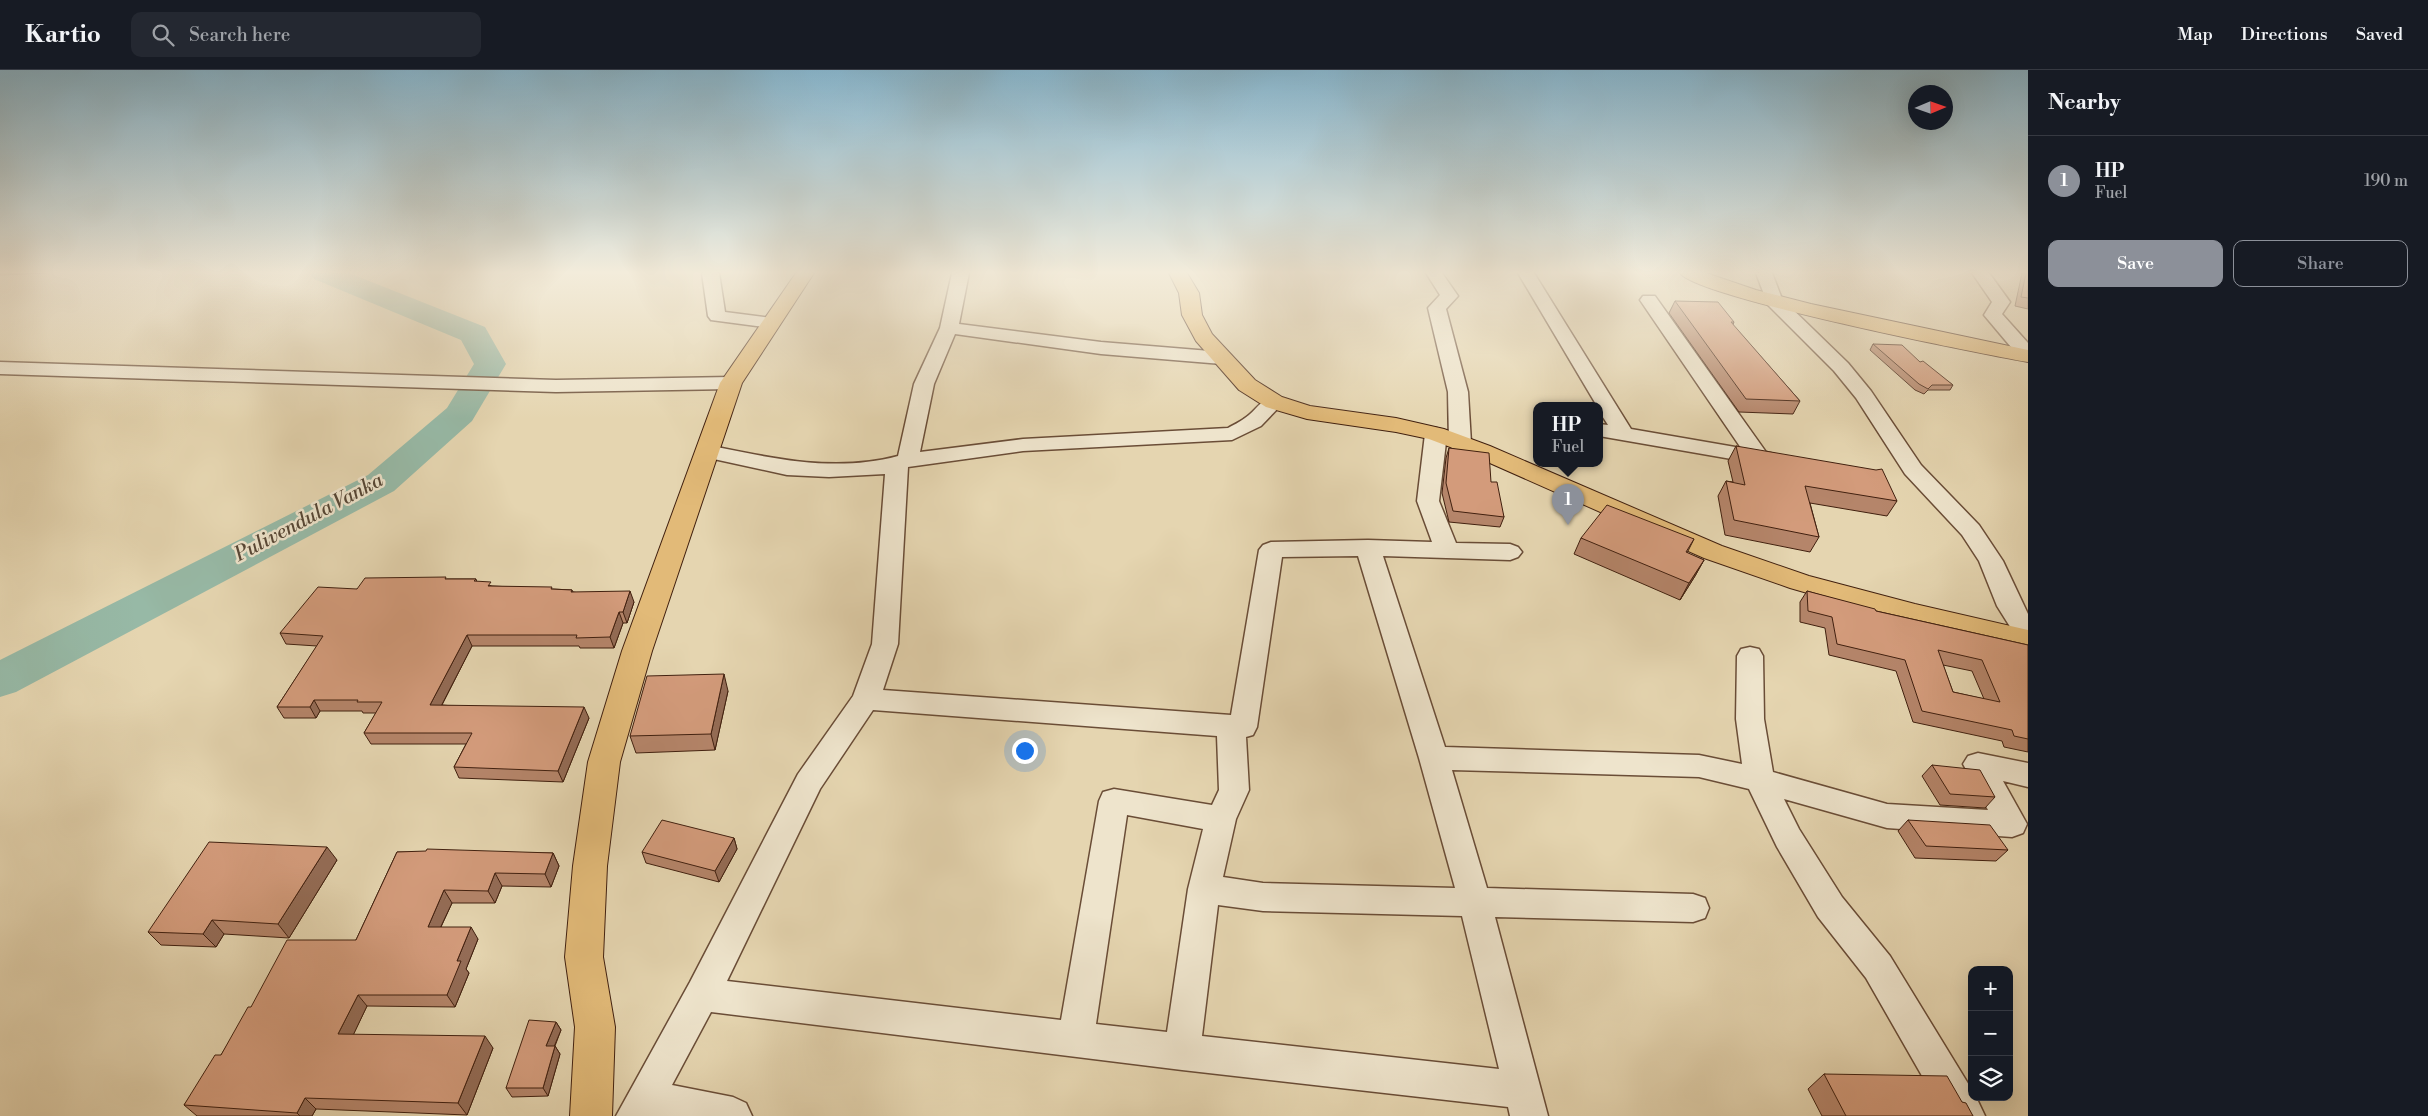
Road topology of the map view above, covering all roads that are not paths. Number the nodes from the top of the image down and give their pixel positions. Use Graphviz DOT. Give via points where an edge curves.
graph roads {
  1 [pos="762,322"];
  2 [pos="950,322"];
  3 [pos="1195,322"];
  4 [pos="1440,322"];
  5 [pos="1556,322"];
  6 [pos="1664,322"];
  7 [pos="1795,322"];
  8 [pos="1865,322"];
  9 [pos="1999,322"];
  10 [pos="771,323"];
  11 [pos="949,328"];
  12 [pos="2028,355"];
  13 [pos="1222,358"];
  14 [pos="0,368"];
  15 [pos="731,383"];
  16 [pos="1274,402"];
  17 [pos="1603,430"];
  18 [pos="1623,433"];
  19 [pos="1436,434"];
  20 [pos="1460,443"];
  21 [pos="708,451"];
  22 [pos="1758,457"];
  23 [pos="902,462"];
  24 [pos="1785,462"];
  25 [pos="1537,469"];
  26 [pos="1368,548"];
  27 [pos="1447,550"];
  28 [pos="1510,552"];
  29 [pos="2028,635"];
  30 [pos="2028,640"];
  31 [pos="1750,656"];
  32 [pos="866,699"];
  33 [pos="1231,726"];
  34 [pos="1434,758"];
  35 [pos="2028,775"];
  36 [pos="1759,780"];
  37 [pos="1221,819"];
  38 [pos="1204,889"];
  39 [pos="1474,902"];
  40 [pos="1693,908"];
  41 [pos="702,994"];
  42 [pos="1076,1039"];
  43 [pos="1182,1052"];
  44 [pos="1527,1103"];
  45 [pos="640,1108"];
  46 [pos="591,1116"];
  47 [pos="733,1116"];
  48 [pos="1966,1116"];
  1 -- 10 [label="street"];
  2 -- 11 [label="street"];
  3 -- 13 [label="main road" via="1203,337"];
  4 -- 20 [label="street" via="1458,392"];
  5 -- 18 [label="street"];
  6 -- 22 [label="street"];
  7 -- 29 [label="street" via="1841,367 1864,395 1913,469 1971,530 1992,560 2010,606"];
  8 -- 12 [label="main road"];
  9 -- 12 [label="street"];
  10 -- 15 [label="main road"];
  11 -- 13 [label="street" via="1101,348"];
  11 -- 23 [label="street" via="924,384"];
  13 -- 16 [label="main road" via="1246,385"];
  14 -- 15 [label="street" via="556,386"];
  15 -- 21 [label="main road"];
  16 -- 19 [label="main road" via="1307,412"];
  16 -- 23 [label="street" via="1254,422 1232,434 1023,445"];
  17 -- 18 [label="street"];
  18 -- 22 [label="street"];
  19 -- 20 [label="main road"];
  19 -- 27 [label="street" via="1428,501"];
  20 -- 25 [label="main road"];
  21 -- 23 [label="street" via="787,468 879,469"];
  21 -- 46 [label="main road" via="638,651 604,762 590,866 584,957 595,1027"];
  22 -- 24 [label="street"];
  23 -- 32 [label="street" via="885,644"];
  25 -- 30 [label="main road" via="1713,552 1800,582 1915,614"];
  26 -- 27 [label="street"];
  26 -- 33 [label="street" via="1271,550 1243,727"];
  26 -- 34 [label="street"];
  27 -- 28 [label="street"];
  31 -- 36 [label="street" via="1750,719"];
  32 -- 33 [label="street"];
  32 -- 41 [label="street" via="809,782"];
  33 -- 37 [label="street" via="1234,790"];
  34 -- 36 [label="street" via="1699,766"];
  34 -- 39 [label="street"];
  35 -- 36 [label="street" via="1978,764 2012,824 1887,816"];
  36 -- 48 [label="street" via="1788,838 1830,907 1878,967"];
  37 -- 38 [label="street"];
  37 -- 42 [label="street" via="1114,801"];
  38 -- 39 [label="street" via="1263,897"];
  38 -- 43 [label="street"];
  39 -- 40 [label="street"];
  39 -- 44 [label="street"];
  41 -- 42 [label="street"];
  41 -- 45 [label="street"];
  42 -- 43 [label="street"];
  43 -- 44 [label="street"];
  45 -- 47 [label="street"];
}
